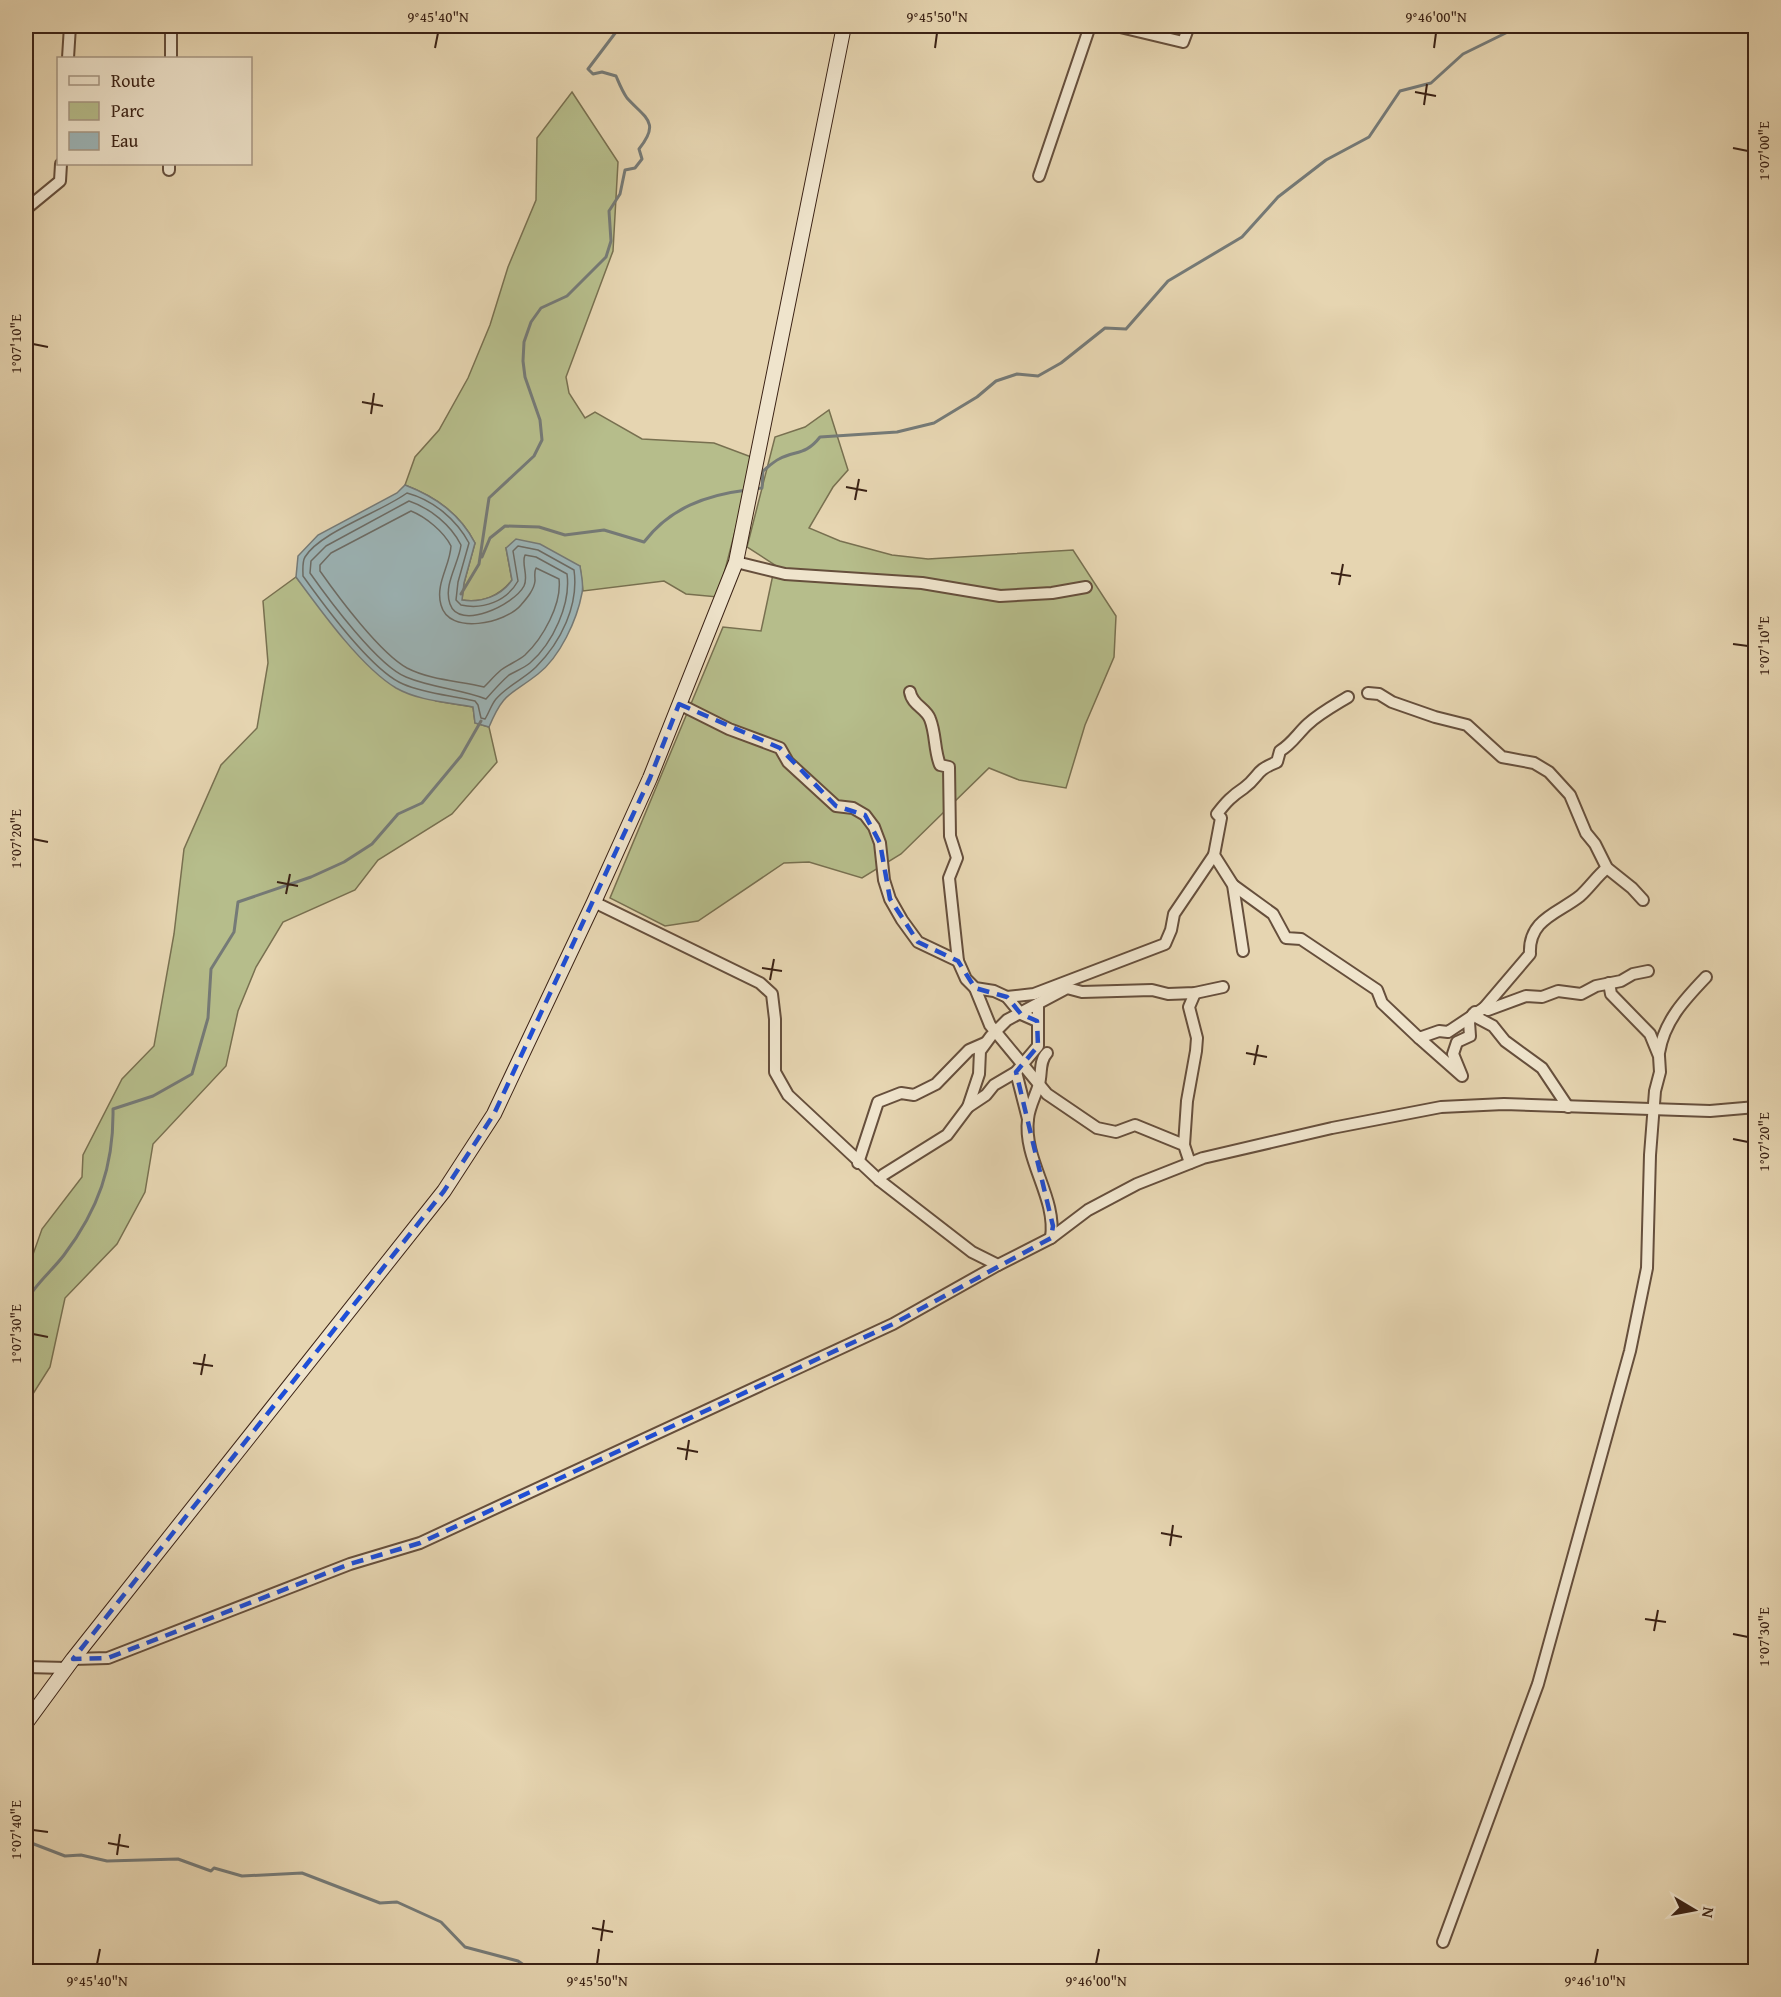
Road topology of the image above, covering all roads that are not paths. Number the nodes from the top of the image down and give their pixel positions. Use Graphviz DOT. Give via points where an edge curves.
graph roads {
  1 [pos="70,26"];
  2 [pos="171,26"];
  3 [pos="844,26"];
  4 [pos="1090,26"];
  5 [pos="1116,26"];
  6 [pos="1189,26"];
  7 [pos="68,57"];
  8 [pos="171,57"];
  9 [pos="61,165"];
  10 [pos="1039,176"];
  11 [pos="26,209"];
  12 [pos="736,562"];
  13 [pos="1086,587"];
  14 [pos="910,693"];
  15 [pos="1368,693"];
  16 [pos="1348,697"];
  17 [pos="679,705"];
  18 [pos="1214,855"];
  19 [pos="1607,868"];
  20 [pos="1233,885"];
  21 [pos="1642,900"];
  22 [pos="594,902"];
  23 [pos="1243,951"];
  24 [pos="958,961"];
  25 [pos="1648,971"];
  26 [pos="1706,976"];
  27 [pos="1609,983"];
  28 [pos="1223,987"];
  29 [pos="975,988"];
  30 [pos="1195,993"];
  31 [pos="1007,998"];
  32 [pos="1038,1004"];
  33 [pos="1479,1010"];
  34 [pos="1021,1014"];
  35 [pos="1037,1021"];
  36 [pos="993,1027"];
  37 [pos="1419,1038"];
  38 [pos="985,1044"];
  39 [pos="1047,1053"];
  40 [pos="1659,1056"];
  41 [pos="1020,1068"];
  42 [pos="1040,1083"];
  43 [pos="968,1107"];
  44 [pos="1568,1107"];
  45 [pos="1755,1107"];
  46 [pos="1653,1110"];
  47 [pos="1028,1119"];
  48 [pos="1184,1145"];
  49 [pos="858,1163"];
  50 [pos="1190,1163"];
  51 [pos="879,1180"];
  52 [pos="1051,1238"];
  53 [pos="998,1265"];
  54 [pos="70,1663"];
  55 [pos="26,1667"];
  56 [pos="26,1723"];
  57 [pos="1443,1942"];
  1 -- 7 [label="street"];
  2 -- 8 [label="street"];
  3 -- 12 [label="main road"];
  4 -- 10 [label="street"];
  5 -- 6 [label="street" via="1183,42"];
  9 -- 11 [label="street" via="60,181"];
  12 -- 13 [label="street" via="785,574 922,583 1000,596"];
  12 -- 17 [label="main road"];
  14 -- 24 [label="street" via="911,699 930,717 940,765 949,767 950,836 957,858 949,878"];
  15 -- 19 [label="street" via="1467,725 1502,757 1534,763 1549,772 1570,795"];
  16 -- 18 [label="street" via="1308,724 1280,751 1277,762 1260,769 1245,787 1229,797 1217,814 1221,818"];
  17 -- 22 [label="main road"];
  17 -- 24 [label="street" via="780,748 788,762 836,806 853,808 865,815 880,843 884,880 902,920 918,942"];
  18 -- 20 [label="street"];
  18 -- 31 [label="street" via="1174,914 1165,944 1034,994"];
  19 -- 21 [label="street"];
  19 -- 33 [label="street" via="1536,930 1529,941 1530,954"];
  20 -- 23 [label="street"];
  20 -- 37 [label="street" via="1273,914 1286,938 1301,939 1377,990 1382,1003"];
  22 -- 49 [label="street" via="760,983 772,994 775,1072 788,1095"];
  22 -- 54 [label="main road" via="494,1114 444,1191"];
  24 -- 29 [label="street"];
  25 -- 27 [label="street"];
  26 -- 40 [label="street" via="1679,1005 1661,1039"];
  27 -- 33 [label="street" via="1581,994 1558,991 1542,997 1526,996"];
  27 -- 40 [label="street" via="1611,994 1650,1034"];
  28 -- 30 [label="street"];
  29 -- 31 [label="street"];
  29 -- 36 [label="street"];
  30 -- 32 [label="street" via="1082,992 1067,988"];
  30 -- 48 [label="street" via="1190,1019 1197,1038"];
  31 -- 34 [label="street"];
  32 -- 34 [label="street"];
  32 -- 35 [label="street"];
  33 -- 37 [label="street" via="1448,1032"];
  33 -- 37 [label="street" via="1469,1022 1470,1036 1457,1042 1453,1054 1462,1076"];
  33 -- 44 [label="street" via="1478,1018 1542,1068"];
  34 -- 35 [label="street"];
  34 -- 36 [label="street"];
  35 -- 41 [label="street" via="1038,1046"];
  36 -- 38 [label="street"];
  36 -- 41 [label="street"];
  38 -- 43 [label="street" via="980,1051 979,1074"];
  38 -- 49 [label="street" via="969,1050 936,1084 914,1095 901,1093 878,1102"];
  39 -- 42 [label="street" via="1042,1058"];
  40 -- 46 [label="street"];
  41 -- 42 [label="street"];
  41 -- 43 [label="street"];
  41 -- 47 [label="street"];
  42 -- 47 [label="street"];
  42 -- 48 [label="street" via="1047,1094 1097,1128 1116,1132 1135,1125"];
  43 -- 51 [label="street" via="946,1135"];
  44 -- 46 [label="street"];
  44 -- 50 [label="street" via="1441,1107 1332,1128"];
  45 -- 46 [label="street"];
  46 -- 57 [label="street" via="1647,1268 1630,1351 1538,1684"];
  47 -- 52 [label="street" via="1029,1139 1053,1226"];
  48 -- 50 [label="street"];
  49 -- 51 [label="street"];
  50 -- 52 [label="street" via="1137,1184 1088,1210"];
  51 -- 53 [label="street" via="972,1252"];
  52 -- 53 [label="street"];
  53 -- 54 [label="street" via="894,1324 420,1543 350,1564 108,1658"];
  54 -- 55 [label="street"];
  54 -- 56 [label="main road"];
}
